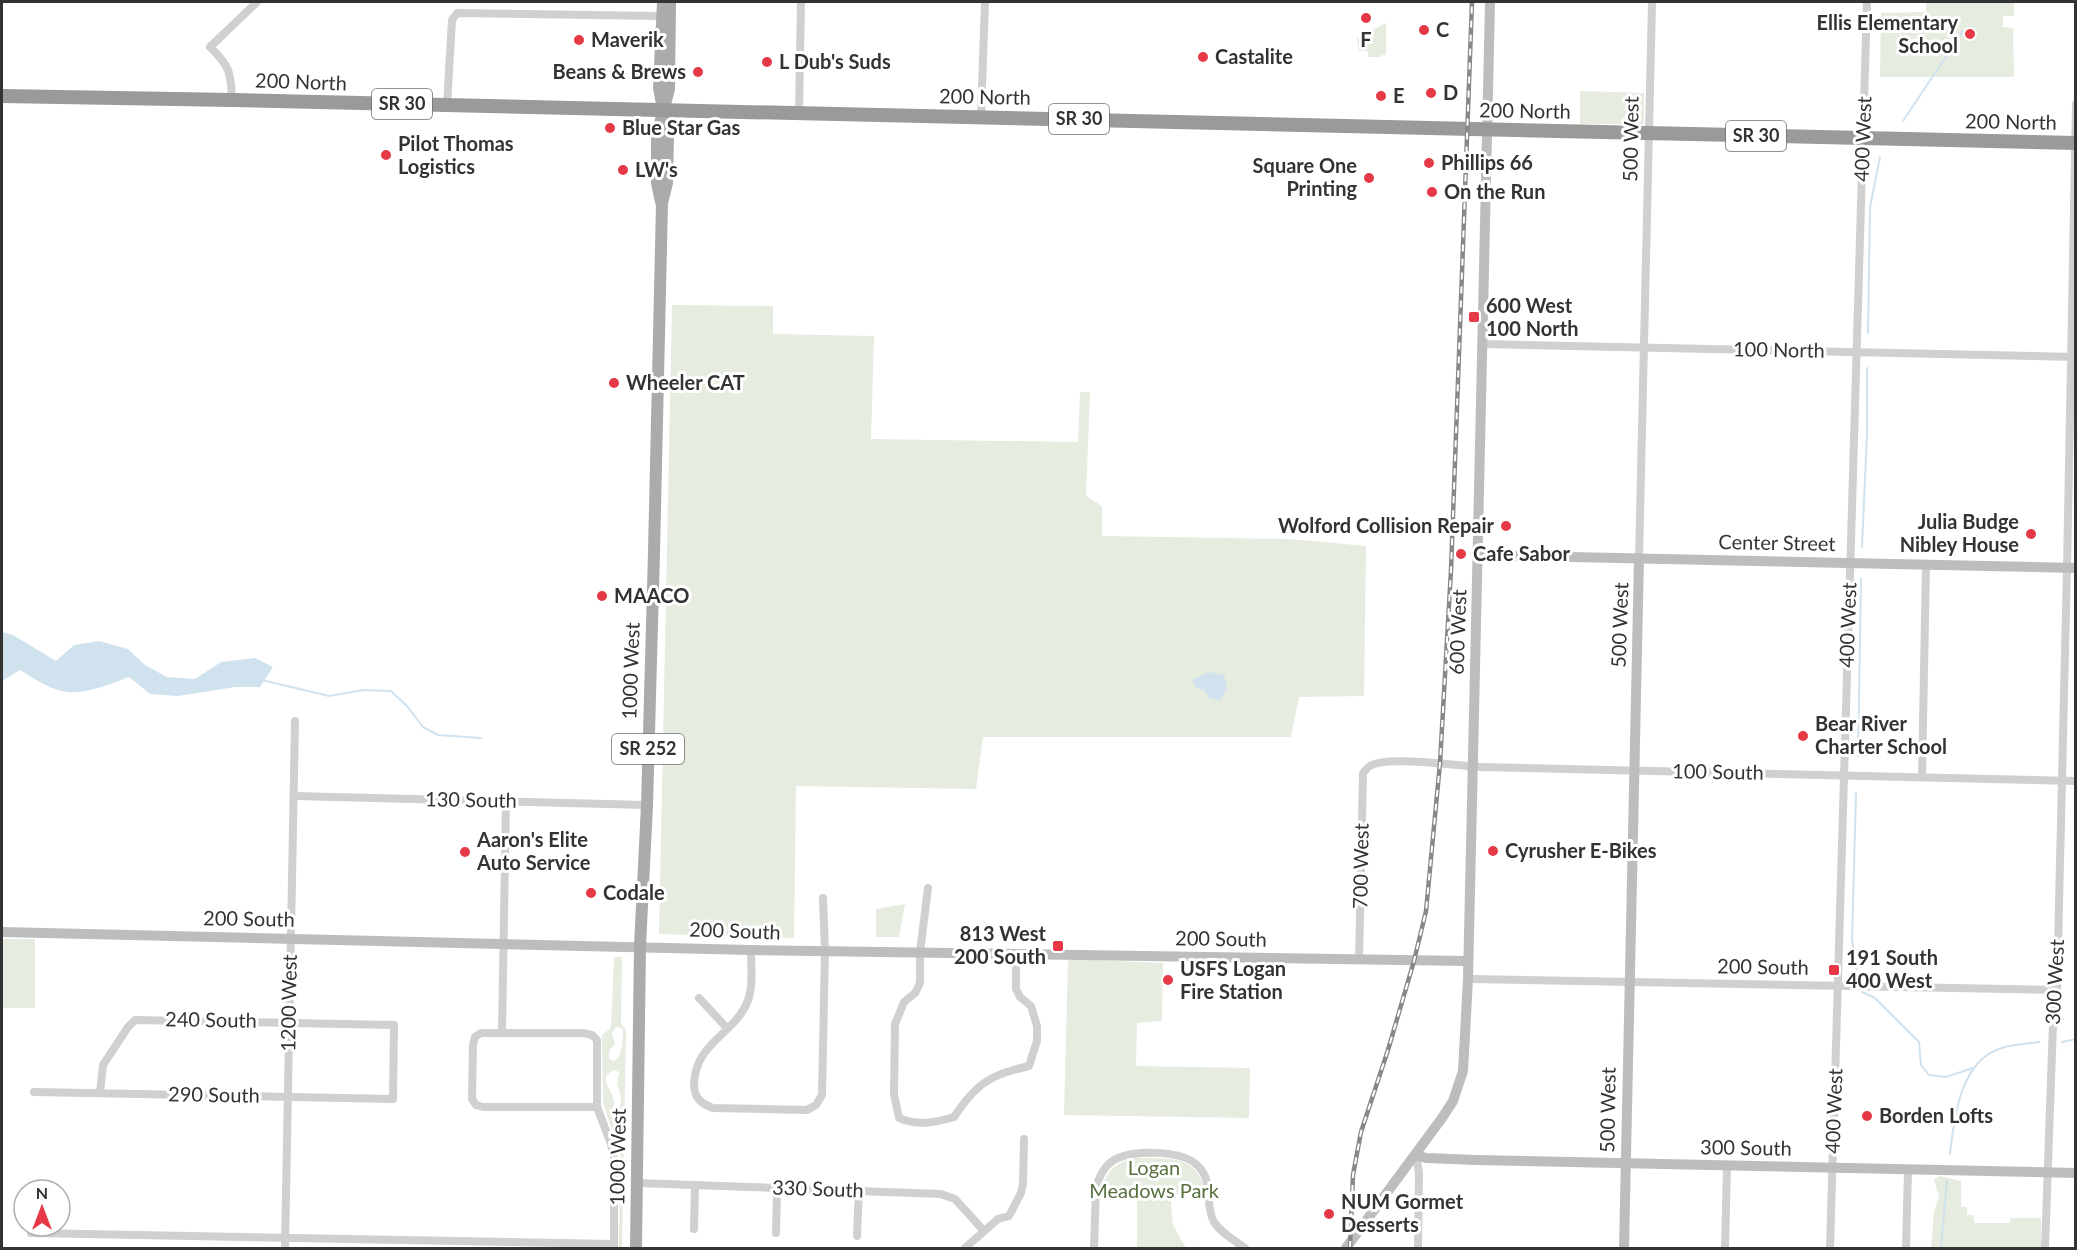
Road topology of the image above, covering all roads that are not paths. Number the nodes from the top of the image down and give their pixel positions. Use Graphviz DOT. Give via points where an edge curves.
graph roads {
  1 [pos="257,2"];
  2 [pos="663,2"];
  3 [pos="670,2"];
  4 [pos="801,2"];
  5 [pos="985,2"];
  6 [pos="1490,2"];
  7 [pos="1652,2"];
  8 [pos="1867,2"];
  9 [pos="661,16"];
  10 [pos="2,96"];
  11 [pos="232,100"];
  12 [pos="2076,104"];
  13 [pos="447,106"];
  14 [pos="663,111"];
  15 [pos="799,113"];
  16 [pos="981,117"];
  17 [pos="1487,129"];
  18 [pos="1649,134"];
  19 [pos="1863,138"];
  20 [pos="2075,143"];
  21 [pos="1483,344"];
  22 [pos="1644,347"];
  23 [pos="1856,352"];
  24 [pos="2073,356"];
  25 [pos="1479,555"];
  26 [pos="1639,558"];
  27 [pos="1850,563"];
  28 [pos="1926,565"];
  29 [pos="2071,568"];
  30 [pos="295,721"];
  31 [pos="1473,767"];
  32 [pos="1634,771"];
  33 [pos="1363,773"];
  34 [pos="1844,775"];
  35 [pos="1922,777"];
  36 [pos="2061,780"];
  37 [pos="2076,780"];
  38 [pos="295,796"];
  39 [pos="506,801"];
  40 [pos="647,805"];
  41 [pos="928,888"];
  42 [pos="823,898"];
  43 [pos="2,932"];
  44 [pos="290,938"];
  45 [pos="503,943"];
  46 [pos="640,946"];
  47 [pos="751,950"];
  48 [pos="825,951"];
  49 [pos="920,952"];
  50 [pos="1016,954"];
  51 [pos="1359,960"];
  52 [pos="1468,962"];
  53 [pos="1468,979"];
  54 [pos="1629,983"];
  55 [pos="1837,987"];
  56 [pos="2057,990"];
  57 [pos="699,998"];
  58 [pos="289,1022"];
  59 [pos="727,1028"];
  60 [pos="502,1033"];
  61 [pos="34,1092"];
  62 [pos="100,1093"];
  63 [pos="288,1096"];
  64 [pos="393,1099"];
  65 [pos="597,1107"];
  66 [pos="1024,1139"];
  67 [pos="1416,1155"];
  68 [pos="1625,1164"];
  69 [pos="1727,1166"];
  70 [pos="1832,1168"];
  71 [pos="1908,1170"];
  72 [pos="2048,1172"];
  73 [pos="2076,1173"];
  74 [pos="637,1183"];
  75 [pos="695,1185"];
  76 [pos="777,1187"];
  77 [pos="859,1190"];
  78 [pos="694,1229"];
  79 [pos="984,1231"];
  80 [pos="776,1233"];
  81 [pos="72,1234"];
  82 [pos="857,1236"];
  83 [pos="285,1238"];
  84 [pos="614,1246"];
  85 [pos="285,1248"];
  86 [pos="636,1248"];
  87 [pos="965,1248"];
  88 [pos="1094,1248"];
  89 [pos="1245,1248"];
  90 [pos="1346,1248"];
  91 [pos="1418,1248"];
  92 [pos="1624,1248"];
  93 [pos="1725,1248"];
  94 [pos="1830,1248"];
  95 [pos="1906,1248"];
  96 [pos="2045,1248"];
  1 -- 11 [label="street" via="210,47 231,75"];
  2 -- 9 [label="main road, 1000 West / SR 252"];
  3 -- 14 [label="main road, 1000 West / SR 252" via="669,88"];
  4 -- 15 [label="street"];
  5 -- 16 [label="street"];
  6 -- 17 [label="street, 600 West"];
  7 -- 18 [label="street, 500 West"];
  8 -- 19 [label="street, 400 West"];
  9 -- 13 [label="street" via="457,13 452,20"];
  9 -- 14 [label="main road, 1000 West / SR 252" via="659,88"];
  10 -- 11 [label="highway, 200 North / SR 30"];
  11 -- 13 [label="highway, 200 North / SR 30"];
  12 -- 20 [label="street, 300 West"];
  13 -- 14 [label="highway, 200 North / SR 30"];
  14 -- 15 [label="highway, 200 North / SR 30"];
  14 -- 40 [label="main road, 1000 West / SR 252" via="657,135 657,183 662,203"];
  15 -- 16 [label="highway, 200 North / SR 30"];
  16 -- 17 [label="highway, 200 North / SR 30"];
  17 -- 18 [label="highway, 200 North / SR 30"];
  17 -- 21 [label="street, 600 West"];
  18 -- 19 [label="highway, 200 North / SR 30"];
  18 -- 22 [label="street, 500 West"];
  19 -- 20 [label="highway, 200 North / SR 30"];
  19 -- 23 [label="street, 400 West"];
  20 -- 24 [label="street, 300 West"];
  21 -- 22 [label="street, 100 North"];
  21 -- 25 [label="street, 600 West"];
  22 -- 23 [label="street, 100 North"];
  22 -- 26 [label="street, 500 West"];
  23 -- 24 [label="street, 100 North"];
  23 -- 27 [label="street, 400 West"];
  24 -- 29 [label="street, 300 West"];
  25 -- 26 [label="street, Center Street"];
  25 -- 31 [label="street, 600 West"];
  26 -- 27 [label="street, Center Street"];
  26 -- 32 [label="street, 500 West"];
  27 -- 28 [label="street, Center Street"];
  27 -- 34 [label="street, 400 West"];
  28 -- 29 [label="street, Center Street"];
  28 -- 35 [label="street"];
  29 -- 36 [label="street, 300 West"];
  30 -- 38 [label="street, 1200 West"];
  31 -- 32 [label="street, 100 South"];
  31 -- 33 [label="street, 100 South" via="1386,762 1371,765"];
  31 -- 52 [label="street, 600 West"];
  32 -- 34 [label="street, 100 South"];
  32 -- 54 [label="street, 500 West"];
  33 -- 51 [label="street, 700 West"];
  34 -- 35 [label="street, 100 South"];
  34 -- 55 [label="street, 400 West"];
  35 -- 36 [label="street, 100 South"];
  36 -- 37 [label="street, 100 South"];
  36 -- 56 [label="street, 300 West"];
  38 -- 39 [label="street, 130 South"];
  38 -- 44 [label="street, 1200 West"];
  39 -- 40 [label="street, 130 South"];
  39 -- 45 [label="street"];
  40 -- 46 [label="main road, 1000 West / SR 252"];
  41 -- 49 [label="street"];
  42 -- 48 [label="street"];
  43 -- 44 [label="street, 200 South"];
  44 -- 45 [label="street, 200 South"];
  44 -- 58 [label="street, 1200 West"];
  45 -- 46 [label="street, 200 South"];
  45 -- 60 [label="street"];
  46 -- 47 [label="street, 200 South"];
  46 -- 74 [label="main road, 1000 West / SR 252"];
  47 -- 48 [label="street, 200 South"];
  47 -- 59 [label="street" via="747,1004"];
  48 -- 49 [label="street, 200 South"];
  48 -- 59 [label="street" via="822,1095 816,1105 807,1110 713,1108 702,1104 695,1095 696,1070"];
  49 -- 50 [label="street, 200 South"];
  49 -- 50 [label="street" via="920,983 904,1002 896,1024 894,1094 899,1118 921,1124 954,1117 980,1085 1029,1066 1037,1026 1031,1006 1016,989"];
  50 -- 51 [label="street, 200 South"];
  51 -- 52 [label="street, 200 South"];
  52 -- 53 [label="street, 600 West"];
  53 -- 54 [label="street, 200 South"];
  53 -- 67 [label="street, 600 West" via="1460,1084 1453,1101"];
  54 -- 55 [label="street, 200 South"];
  54 -- 68 [label="street, 500 West"];
  55 -- 56 [label="street, 200 South"];
  55 -- 70 [label="street, 400 West"];
  56 -- 72 [label="street, 300 West"];
  57 -- 59 [label="street"];
  58 -- 62 [label="street, 240 South" via="135,1020 103,1065"];
  58 -- 63 [label="street, 1200 West"];
  58 -- 64 [label="street, 240 South" via="394,1024"];
  60 -- 65 [label="street" via="592,1035 597,1040"];
  60 -- 65 [label="street" via="481,1033 475,1037 472,1099 476,1105"];
  61 -- 62 [label="street, 290 South"];
  62 -- 63 [label="street, 290 South"];
  63 -- 64 [label="street, 290 South"];
  63 -- 83 [label="street, 1200 West"];
  65 -- 84 [label="street" via="614,1159"];
  66 -- 79 [label="street" via="1021,1193 1009,1216 998,1219"];
  67 -- 68 [label="street, 300 South"];
  67 -- 90 [label="street, 600 West"];
  67 -- 91 [label="street"];
  68 -- 69 [label="street, 300 South"];
  68 -- 92 [label="street, 500 West"];
  69 -- 70 [label="street, 300 South"];
  69 -- 93 [label="street"];
  70 -- 71 [label="street, 300 South"];
  70 -- 94 [label="street, 400 West"];
  71 -- 72 [label="street, 300 South"];
  71 -- 95 [label="street"];
  72 -- 73 [label="street, 300 South"];
  72 -- 96 [label="street, 300 West"];
  74 -- 75 [label="street, 330 South"];
  74 -- 86 [label="main road, 1000 West / SR 252"];
  75 -- 76 [label="street, 330 South"];
  75 -- 78 [label="street"];
  76 -- 77 [label="street, 330 South"];
  76 -- 80 [label="street"];
  77 -- 79 [label="street, 330 South" via="948,1196"];
  77 -- 82 [label="street"];
  79 -- 87 [label="street"];
  81 -- 83 [label="street"];
  83 -- 84 [label="street"];
  83 -- 85 [label="street, 1200 West"];
  88 -- 89 [label="street" via="1096,1186 1100,1177 1113,1161 1132,1154 1170,1154 1197,1164 1206,1176 1210,1213 1215,1223"];
}
